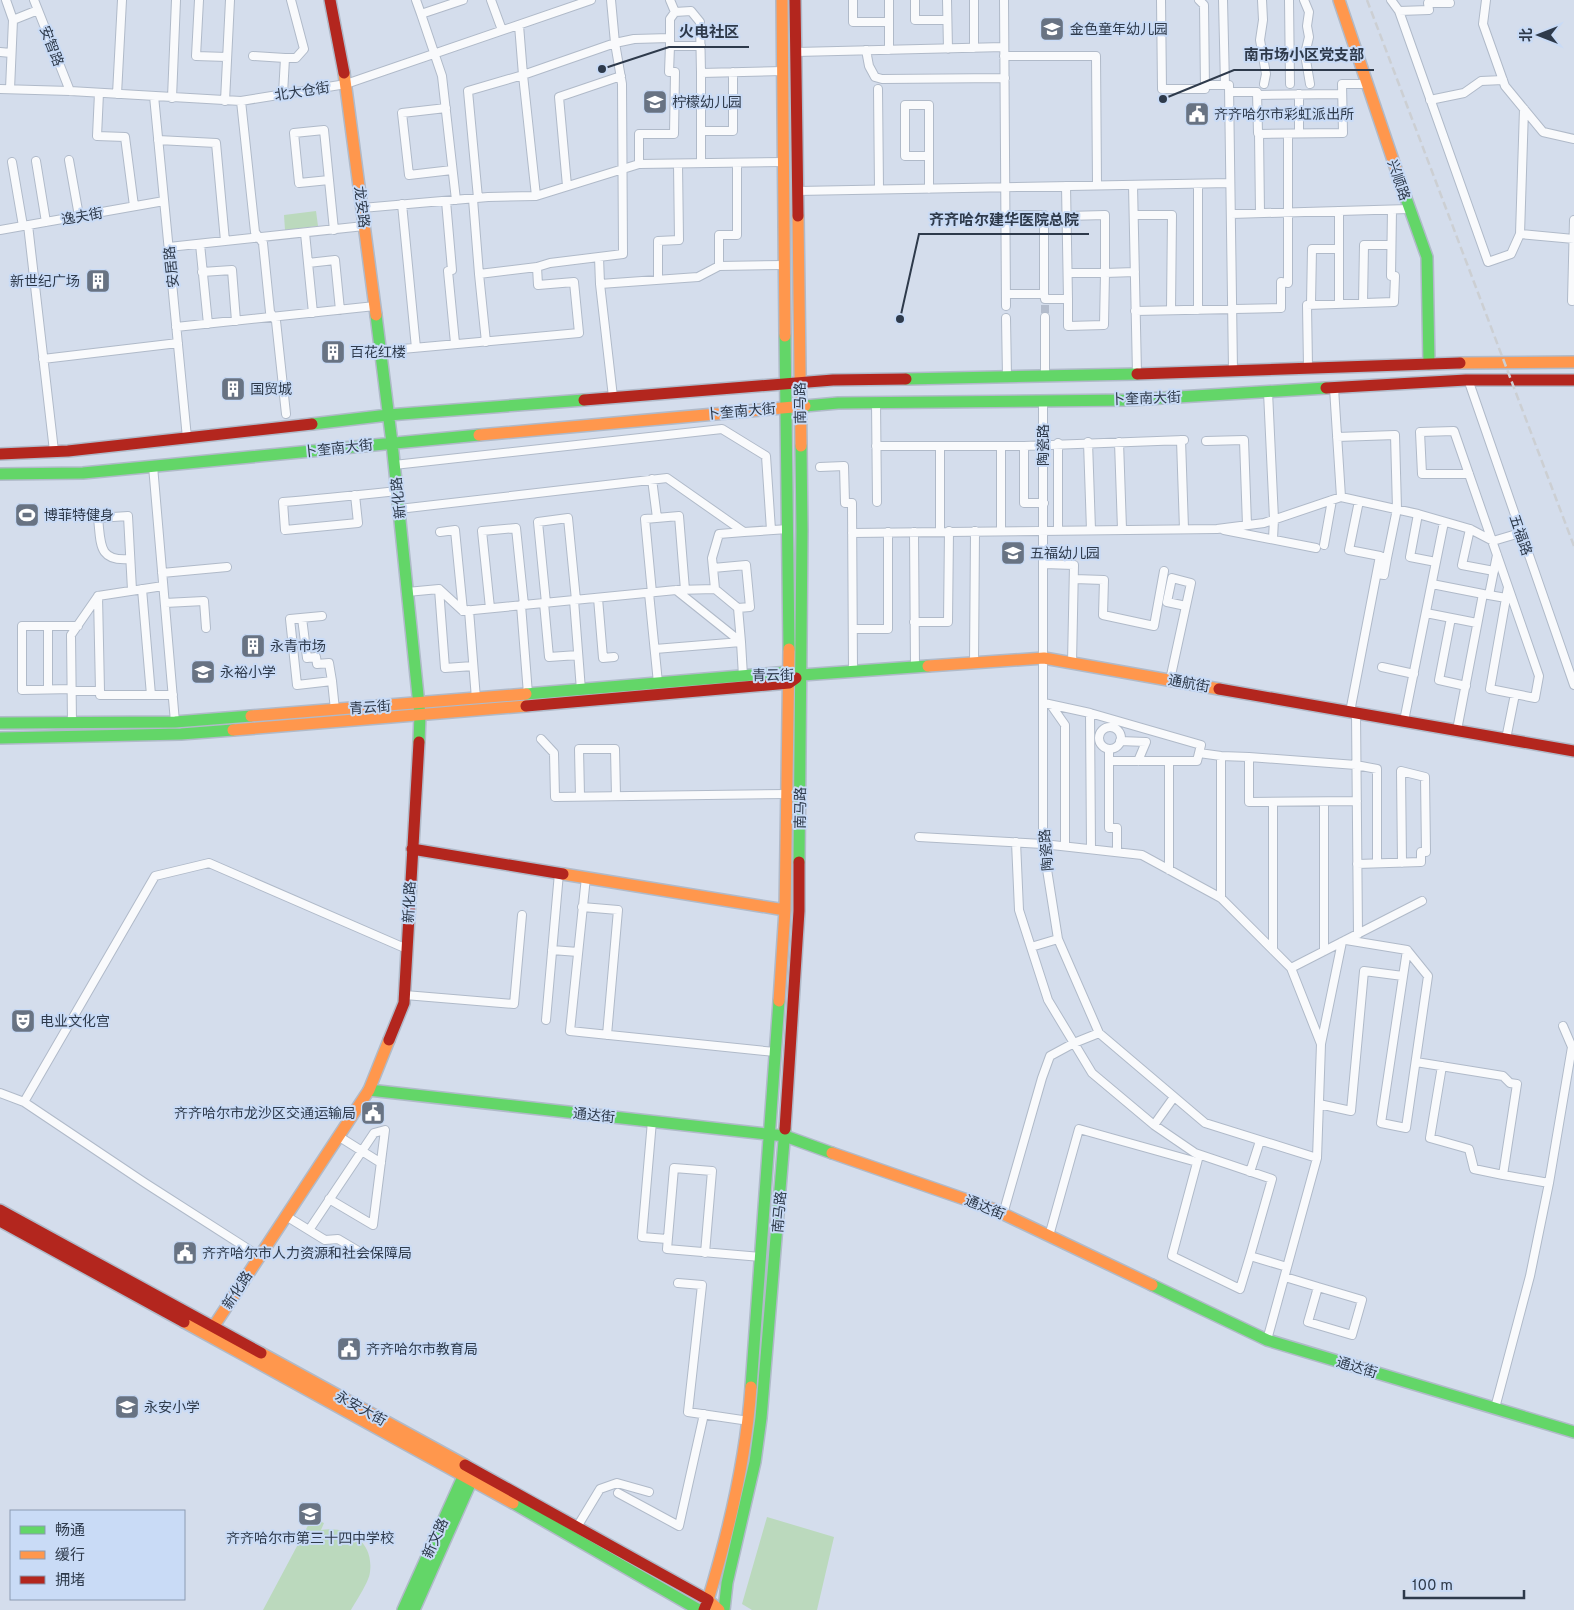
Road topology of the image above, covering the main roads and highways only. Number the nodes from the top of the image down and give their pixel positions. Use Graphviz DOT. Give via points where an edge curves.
graph roads {
  1 [pos="330,0"];
  2 [pos="782,0"];
  3 [pos="795,0"];
  4 [pos="1339,0"];
  5 [pos="1574,362"];
  6 [pos="1428,364"];
  7 [pos="1574,380"];
  8 [pos="800,382"];
  9 [pos="786,383"];
  10 [pos="800,406"];
  11 [pos="787,407"];
  12 [pos="388,415"];
  13 [pos="392,443"];
  14 [pos="0,454"];
  15 [pos="0,474"];
  16 [pos="802,675"];
  17 [pos="789,678"];
  18 [pos="419,703"];
  19 [pos="420,715"];
  20 [pos="0,723"];
  21 [pos="0,738"];
  22 [pos="1574,751"];
  23 [pos="412,849"];
  24 [pos="785,910"];
  25 [pos="369,1090"];
  26 [pos="770,1134"];
  27 [pos="785,1136"];
  28 [pos="0,1210"];
  29 [pos="0,1221"];
  30 [pos="211,1331"];
  31 [pos="1574,1432"];
  32 [pos="470,1473"];
  33 [pos="706,1605"];
  34 [pos="403,1610"];
  35 [pos="414,1610"];
  36 [pos="699,1610"];
  37 [pos="719,1610"];
  38 [pos="724,1610"];
  1 -- 12 [label="main road, 龙安路" via="346,84"];
  2 -- 9 [label="main road, 南马路"];
  3 -- 8 [label="main road, 南马路"];
  4 -- 6 [label="main road, 兴顺路" via="1427,257"];
  5 -- 6 [label="main road, 卜奎南大街"];
  6 -- 8 [label="main road, 卜奎南大街"];
  7 -- 10 [label="main road, 卜奎南大街" via="1466,380 1129,400 876,402"];
  8 -- 9 [label="main road, 卜奎南大街"];
  8 -- 10 [label="main road, 南马路"];
  9 -- 11 [label="main road, 南马路"];
  9 -- 12 [label="main road, 卜奎南大街"];
  10 -- 11 [label="main road, 卜奎南大街"];
  10 -- 16 [label="main road, 南马路"];
  11 -- 13 [label="main road, 卜奎南大街"];
  11 -- 17 [label="main road, 南马路"];
  12 -- 13 [label="main road, 新化路"];
  12 -- 14 [label="main road, 卜奎南大街" via="187,438"];
  13 -- 15 [label="main road, 卜奎南大街" via="83,473"];
  13 -- 18 [label="main road, 新化路"];
  16 -- 17 [label="main road, 青云街"];
  16 -- 22 [label="main road, 通航街" via="1044,658"];
  16 -- 27 [label="main road, 南马路" via="799,911"];
  17 -- 18 [label="main road, 青云街" via="743,676"];
  17 -- 19 [label="main road, 青云街"];
  17 -- 24 [label="main road, 南马路"];
  18 -- 19 [label="main road, 新化路"];
  18 -- 20 [label="main road, 青云街" via="175,722"];
  19 -- 21 [label="main road, 青云街" via="181,734"];
  19 -- 23 [label="main road, 新化路"];
  23 -- 24 [label="main road"];
  23 -- 25 [label="main road, 新化路" via="404,1003"];
  24 -- 26 [label="main road, 南马路"];
  25 -- 26 [label="main road, 通达街"];
  25 -- 30 [label="main road, 新化路"];
  26 -- 27 [label="main road, 通达街"];
  26 -- 33 [label="main road, 南马路" via="749,1421 743,1461"];
  27 -- 31 [label="main road, 通达街" via="1003,1214 1267,1340"];
  27 -- 38 [label="main road, 南马路" via="755,1462 727,1583"];
  28 -- 30 [label="main road, 永安大街"];
  29 -- 30 [label="main road, 永安大街"];
  30 -- 32 [label="main road, 永安大街"];
  32 -- 33 [label="main road, 永安大街" via="577,1527"];
  32 -- 34 [label="main road, 新文路"];
  32 -- 35 [label="main road, 新文路"];
  32 -- 36 [label="main road, 永安大街"];
  33 -- 37 [label="main road, 永安大街"];
}
